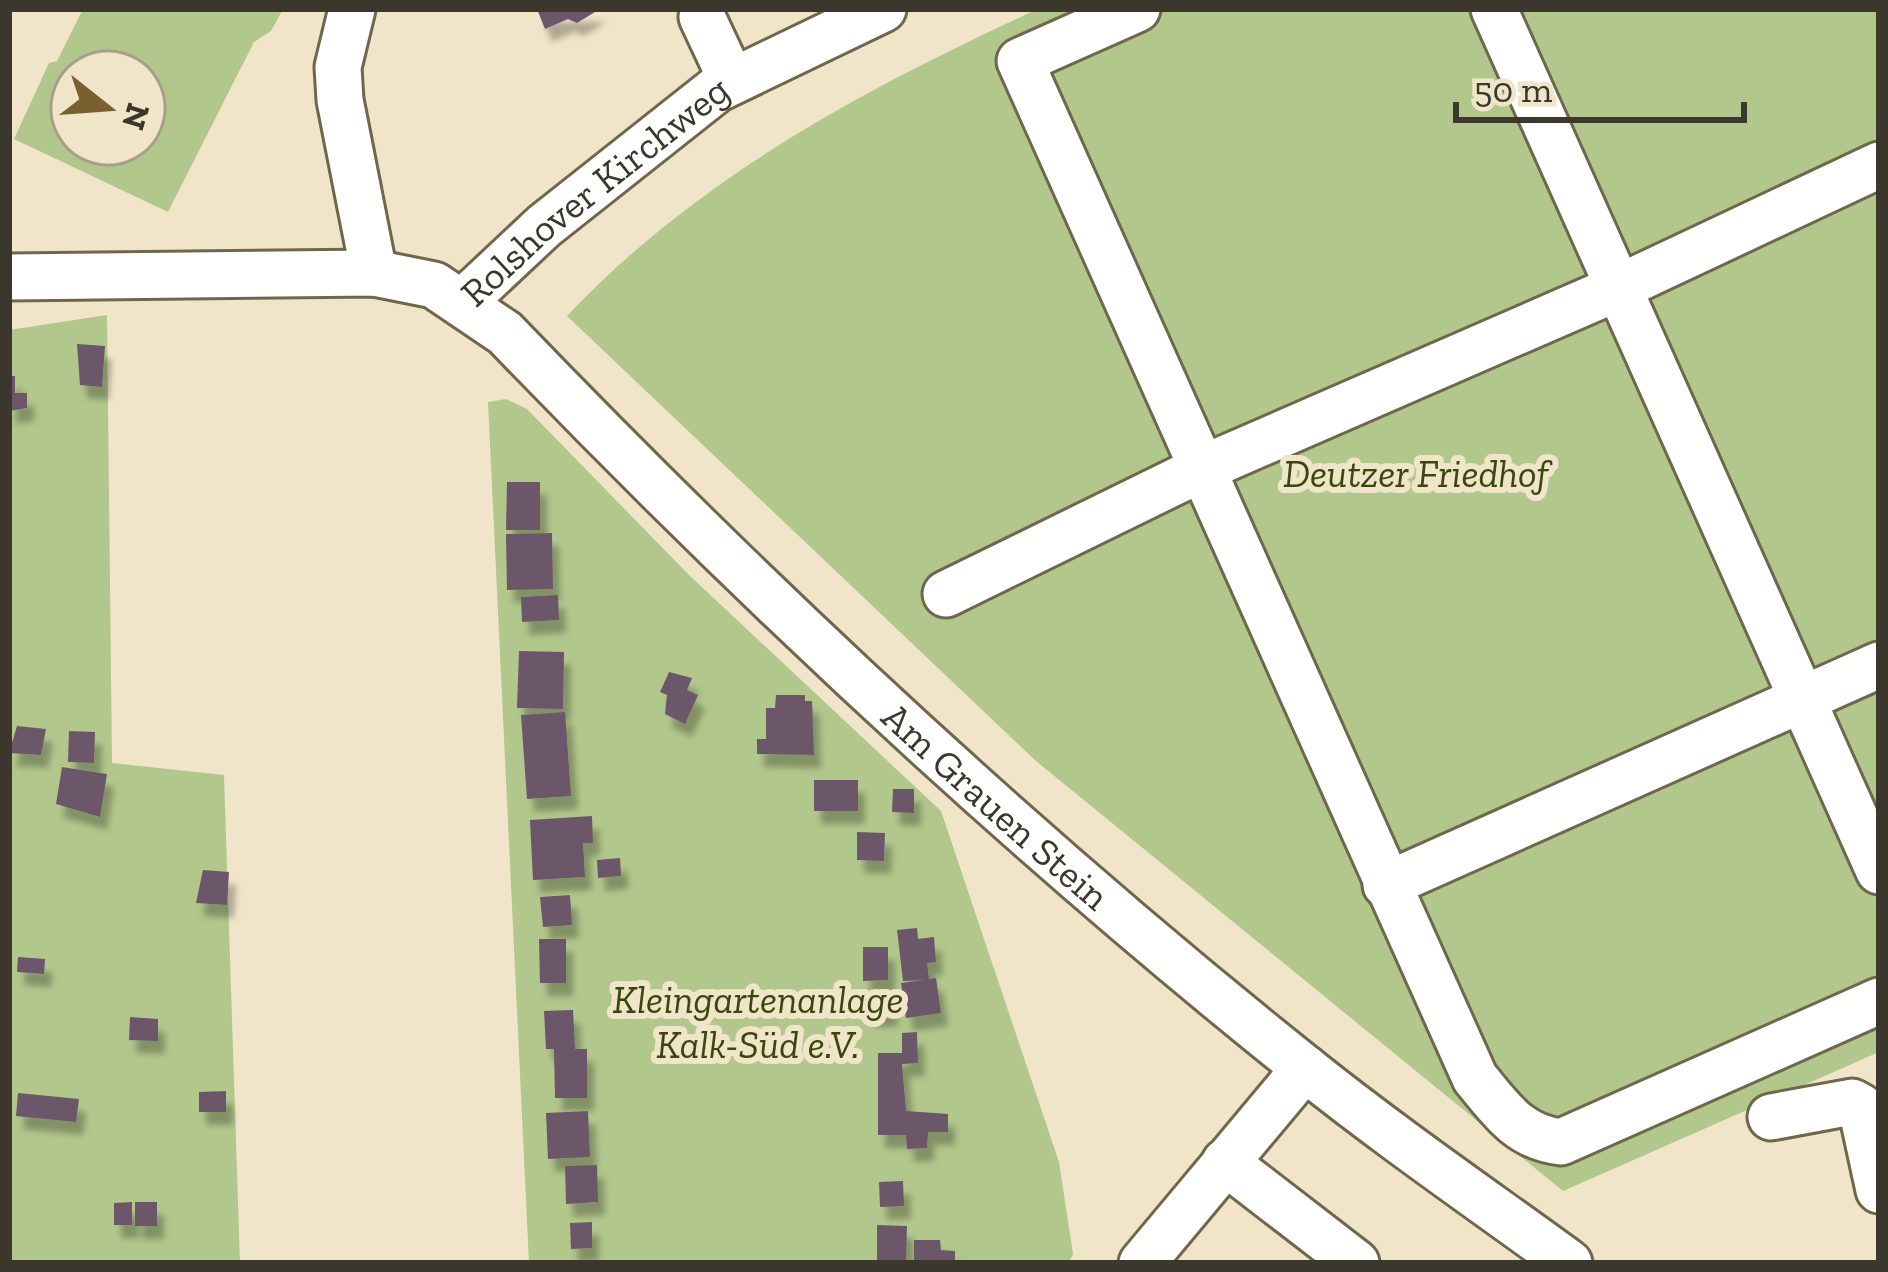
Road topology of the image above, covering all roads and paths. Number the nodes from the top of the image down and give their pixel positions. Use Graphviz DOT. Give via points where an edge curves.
graph roads {
  1 [pos="352,9"];
  2 [pos="1137,9"];
  3 [pos="1494,9"];
  4 [pos="869,12"];
  5 [pos="702,17"];
  6 [pos="732,81"];
  7 [pos="1879,165"];
  8 [pos="374,273"];
  9 [pos="9,277"];
  10 [pos="1622,286"];
  11 [pos="464,301"];
  12 [pos="1199,470"];
  13 [pos="946,594"];
  14 [pos="1879,665"];
  15 [pos="1799,700"];
  16 [pos="1879,871"];
  17 [pos="1386,886"];
  18 [pos="1879,1001"];
  19 [pos="1305,1068"];
  20 [pos="1771,1118"];
  21 [pos="1225,1162"];
  22 [pos="1879,1190"];
  23 [pos="1158,1257"];
  24 [pos="1356,1263"];
  25 [pos="1568,1263"];
  1 -- 8 [label="street" via="338,68 340,100"];
  2 -- 12 [label="street" via="1020,62"];
  3 -- 10 [label="street"];
  4 -- 6 [label="street, Rolshover Kirchweg"];
  5 -- 6 [label="street"];
  6 -- 11 [label="street, Rolshover Kirchweg" via="628,156"];
  7 -- 10 [label="street"];
  8 -- 9 [label="street, Rolshover Kirchweg"];
  8 -- 11 [label="street, Rolshover Kirchweg" via="434,285"];
  10 -- 12 [label="street"];
  10 -- 15 [label="street"];
  11 -- 19 [label="street, Am Grauen Stein" via="938,755"];
  12 -- 13 [label="street"];
  12 -- 17 [label="street"];
  14 -- 15 [label="street"];
  15 -- 16 [label="street"];
  15 -- 17 [label="street"];
  17 -- 18 [label="street" via="1475,1078 1535,1139 1587,1134"];
  19 -- 21 [label="street"];
  19 -- 25 [label="street, Am Grauen Stein"];
  20 -- 22 [label="street" via="1852,1102 1861,1107"];
  21 -- 23 [label="street"];
  21 -- 24 [label="street"];
}
